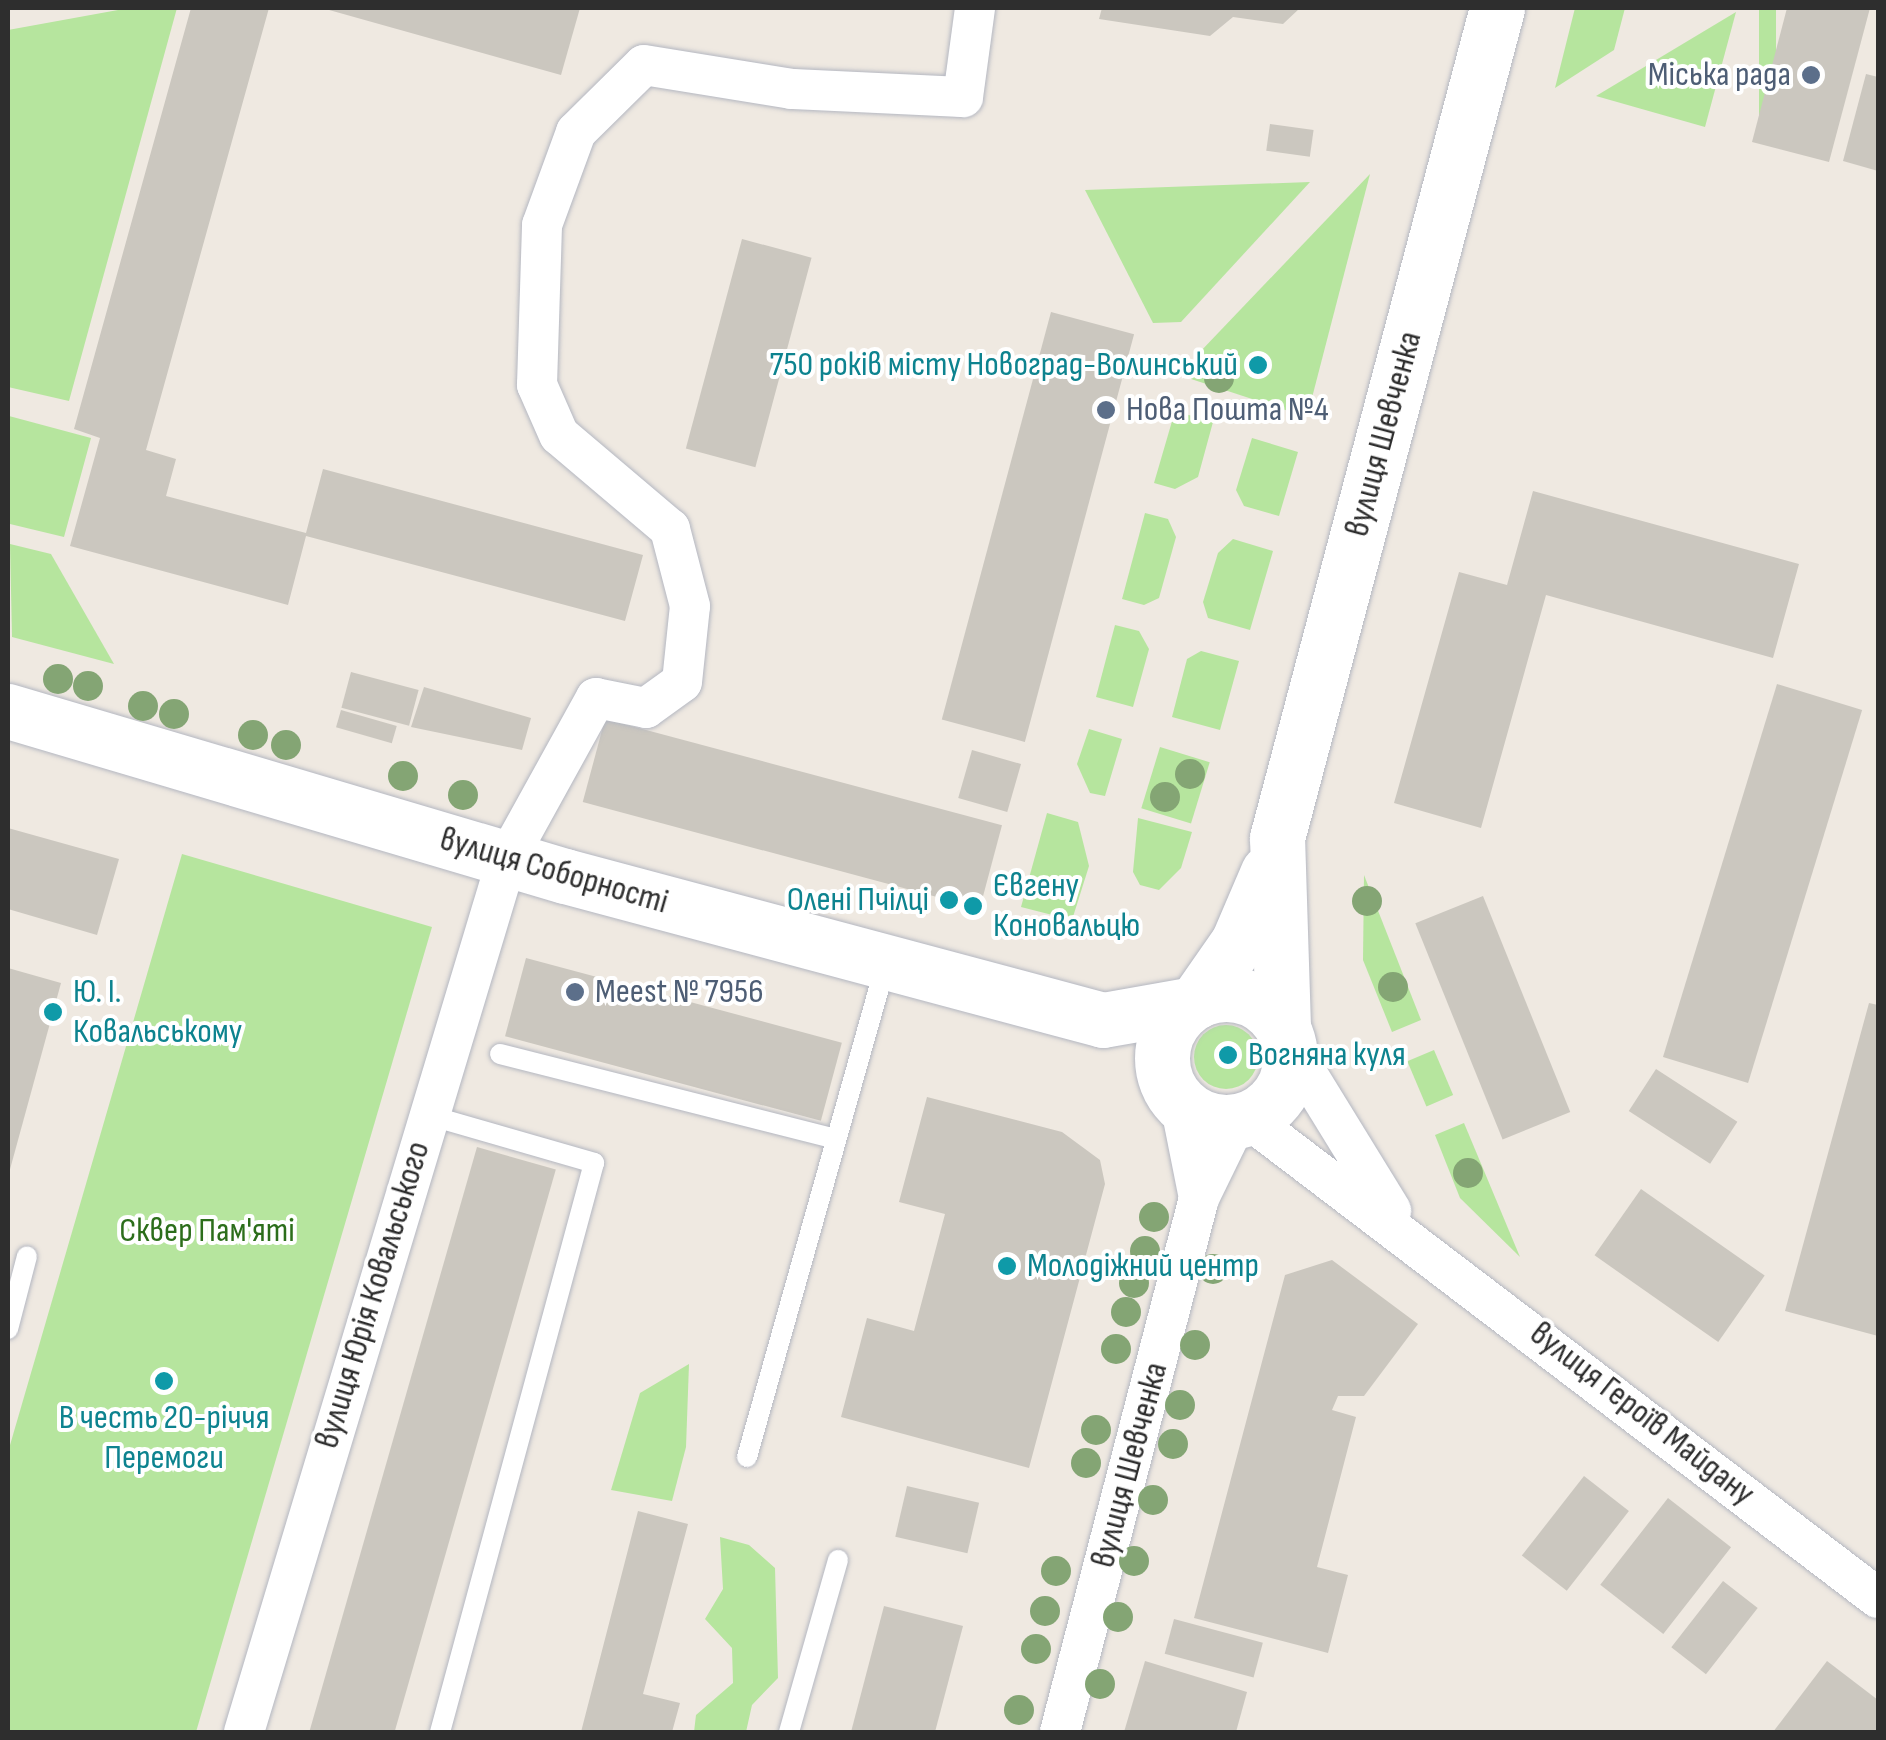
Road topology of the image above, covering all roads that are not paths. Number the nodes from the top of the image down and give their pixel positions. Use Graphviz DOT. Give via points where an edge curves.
graph roads {
  1 [pos="975,8"];
  2 [pos="1497,8"];
  3 [pos="8,711"];
  4 [pos="508,859"];
  5 [pos="1273,860"];
  6 [pos="886,962"];
  7 [pos="1192,1003"];
  8 [pos="1103,1020"];
  9 [pos="1287,1037"];
  10 [pos="500,1054"];
  11 [pos="1174,1094"];
  12 [pos="428,1115"];
  13 [pos="1243,1121"];
  14 [pos="835,1139"];
  15 [pos="1199,1198"];
  16 [pos="1405,1230"];
  17 [pos="27,1256"];
  18 [pos="8,1328"];
  19 [pos="747,1457"];
  20 [pos="838,1560"];
  21 [pos="1878,1598"];
  22 [pos="244,1732"];
  23 [pos="440,1732"];
  24 [pos="790,1732"];
  25 [pos="1060,1732"];
  1 -- 4 [label="street, вулиця Юрія Ковальського" via="963,97 792,89 644,66 576,132 542,224 537,385 559,435 670,528 690,606 682,682 646,708 596,698"];
  2 -- 5 [label="street, вулиця Шевченка"];
  3 -- 4 [label="street, вулиця Соборності"];
  4 -- 6 [label="street, вулиця Соборності"];
  4 -- 12 [label="street, вулиця Юрія Ковальського"];
  5 -- 7 [label="street, вулиця Шевченка" via="1238,942"];
  5 -- 9 [label="street, вулиця Шевченка"];
  6 -- 8 [label="street, вулиця Соборності"];
  6 -- 14 [label="lane"];
  7 -- 8 [label="street, вулиця Соборності"];
  7 -- 9 [label="street" via="1251,998"];
  7 -- 11 [label="street" via="1164,1042"];
  8 -- 11 [label="street"];
  9 -- 13 [label="street" via="1284,1087"];
  9 -- 16 [label="street, вулиця Героїв Майдану"];
  10 -- 14 [label="lane"];
  11 -- 13 [label="street"];
  11 -- 15 [label="street, вулиця Шевченка"];
  12 -- 22 [label="street, вулиця Юрія Ковальського"];
  12 -- 23 [label="lane" via="594,1163"];
  13 -- 15 [label="street, вулиця Шевченка"];
  13 -- 16 [label="street, вулиця Героїв Майдану"];
  14 -- 19 [label="lane"];
  15 -- 25 [label="street, вулиця Шевченка"];
  16 -- 21 [label="street, вулиця Героїв Майдану"];
  17 -- 18 [label="lane"];
  20 -- 24 [label="lane"];
}
